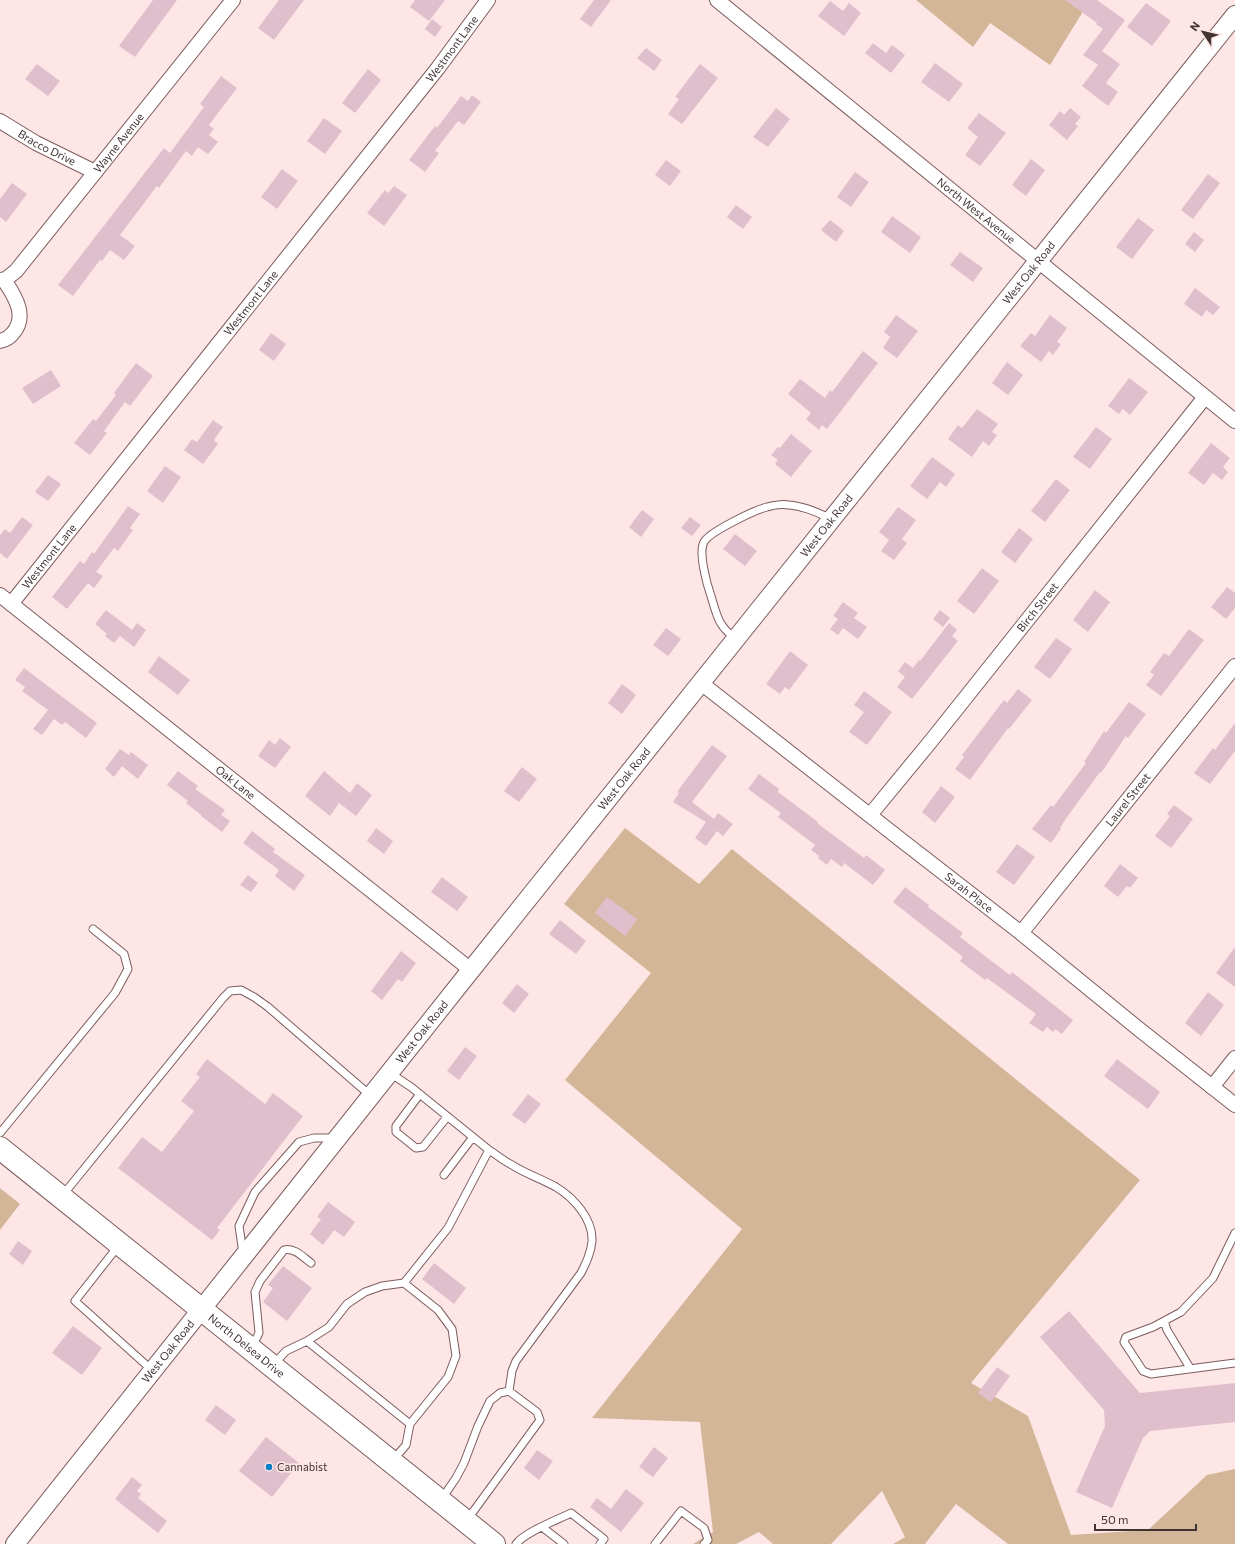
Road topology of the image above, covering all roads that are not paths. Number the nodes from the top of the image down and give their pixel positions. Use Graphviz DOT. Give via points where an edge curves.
graph roads {
  1 [pos="233,0"];
  2 [pos="488,0"];
  3 [pos="717,0"];
  4 [pos="1235,15"];
  5 [pos="0,121"];
  6 [pos="95,172"];
  7 [pos="1038,262"];
  8 [pos="3,281"];
  9 [pos="0,341"];
  10 [pos="1205,397"];
  11 [pos="1235,422"];
  12 [pos="832,519"];
  13 [pos="5,600"];
  14 [pos="736,639"];
  15 [pos="1235,666"];
  16 [pos="702,682"];
  17 [pos="870,815"];
  18 [pos="93,929"];
  19 [pos="1021,933"];
  20 [pos="471,970"];
  21 [pos="1235,1058"];
  22 [pos="390,1072"];
  23 [pos="1212,1087"];
  24 [pos="420,1094"];
  25 [pos="371,1096"];
  26 [pos="1235,1105"];
  27 [pos="447,1117"];
  28 [pos="0,1133"];
  29 [pos="473,1137"];
  30 [pos="338,1138"];
  31 [pos="0,1148"];
  32 [pos="489,1150"];
  33 [pos="444,1174"];
  34 [pos="61,1197"];
  35 [pos="1235,1233"];
  36 [pos="120,1244"];
  37 [pos="243,1257"];
  38 [pos="310,1263"];
  39 [pos="404,1283"];
  40 [pos="202,1309"];
  41 [pos="1164,1321"];
  42 [pos="307,1341"];
  43 [pos="252,1349"];
  44 [pos="1235,1362"];
  45 [pos="272,1366"];
  46 [pos="1190,1368"];
  47 [pos="153,1371"];
  48 [pos="509,1391"];
  49 [pos="410,1424"];
  50 [pos="391,1462"];
  51 [pos="440,1501"];
  52 [pos="466,1522"];
  53 [pos="542,1527"];
  54 [pos="16,1544"];
  55 [pos="494,1544"];
  56 [pos="516,1544"];
  57 [pos="564,1544"];
  58 [pos="600,1544"];
  59 [pos="655,1544"];
  60 [pos="704,1544"];
  1 -- 6 [label="street, Wayne Avenue"];
  2 -- 13 [label="street, Westmont Lane" via="438,68"];
  3 -- 7 [label="street, North West Avenue"];
  4 -- 7 [label="street, West Oak Road"];
  5 -- 6 [label="street, Bracco Drive" via="36,143"];
  6 -- 8 [label="street, Wayne Avenue" via="16,271"];
  7 -- 10 [label="street, North West Avenue"];
  7 -- 12 [label="street, West Oak Road"];
  8 -- 9 [label="street, Wayne Avenue" via="17,302 20,321 11,336"];
  10 -- 11 [label="street, North West Avenue"];
  10 -- 17 [label="street, Birch Street"];
  12 -- 14 [label="street, West Oak Road"];
  12 -- 14 [label="lane" via="810,509 789,505 768,506 728,524 704,542 702,549 705,578 718,620 726,632"];
  13 -- 20 [label="street, Oak Lane"];
  14 -- 16 [label="street, West Oak Road"];
  15 -- 19 [label="street, Laurel Street"];
  16 -- 17 [label="street, Sarah Place"];
  16 -- 20 [label="street, West Oak Road"];
  17 -- 19 [label="street, Sarah Place"];
  18 -- 28 [label="lane" via="124,954 128,969 115,993"];
  19 -- 23 [label="street, Sarah Place"];
  20 -- 22 [label="street, West Oak Road"];
  21 -- 23 [label="street"];
  22 -- 24 [label="lane"];
  22 -- 25 [label="street, West Oak Road"];
  23 -- 26 [label="street, Sarah Place"];
  24 -- 27 [label="lane"];
  24 -- 27 [label="lane" via="396,1126 396,1132 416,1148 423,1147"];
  25 -- 30 [label="street, West Oak Road"];
  25 -- 34 [label="lane" via="268,1007 241,990 230,991"];
  27 -- 29 [label="lane"];
  29 -- 32 [label="lane"];
  29 -- 33 [label="lane"];
  30 -- 37 [label="street, West Oak Road"];
  30 -- 37 [label="lane" via="314,1138 299,1142 255,1192 239,1226"];
  31 -- 34 [label="main road, North Delsea Drive"];
  32 -- 39 [label="lane" via="448,1228"];
  32 -- 48 [label="lane" via="511,1165 557,1188 571,1200 583,1212 590,1227 592,1241 581,1273 516,1361"];
  34 -- 36 [label="main road, North Delsea Drive"];
  35 -- 41 [label="lane" via="1213,1278 1181,1312"];
  36 -- 40 [label="main road, North Delsea Drive"];
  36 -- 47 [label="lane" via="75,1301"];
  37 -- 40 [label="street, West Oak Road"];
  38 -- 43 [label="lane" via="294,1251 284,1250 260,1281 255,1292 259,1333"];
  39 -- 42 [label="lane" via="382,1286 365,1292 347,1304 329,1328"];
  39 -- 49 [label="lane" via="438,1310 452,1329 456,1356 448,1378"];
  40 -- 43 [label="main road, North Delsea Drive"];
  40 -- 47 [label="street, West Oak Road"];
  41 -- 46 [label="lane"];
  41 -- 46 [label="lane" via="1126,1337 1124,1342 1144,1371 1151,1374"];
  42 -- 45 [label="lane" via="286,1351"];
  42 -- 49 [label="lane"];
  43 -- 45 [label="main road, North Delsea Drive"];
  44 -- 46 [label="lane"];
  45 -- 50 [label="main road, North Delsea Drive"];
  47 -- 54 [label="street, West Oak Road"];
  48 -- 51 [label="lane" via="500,1393 490,1401 456,1478"];
  48 -- 52 [label="lane" via="537,1412 540,1420"];
  49 -- 50 [label="lane" via="406,1445"];
  50 -- 51 [label="main road, North Delsea Drive"];
  51 -- 52 [label="main road, North Delsea Drive"];
  52 -- 55 [label="main road, North Delsea Drive"];
  53 -- 56 [label="lane"];
  53 -- 57 [label="lane"];
  53 -- 58 [label="lane" via="571,1513 604,1539"];
  59 -- 60 [label="lane" via="681,1511 704,1528 708,1540"];
}
